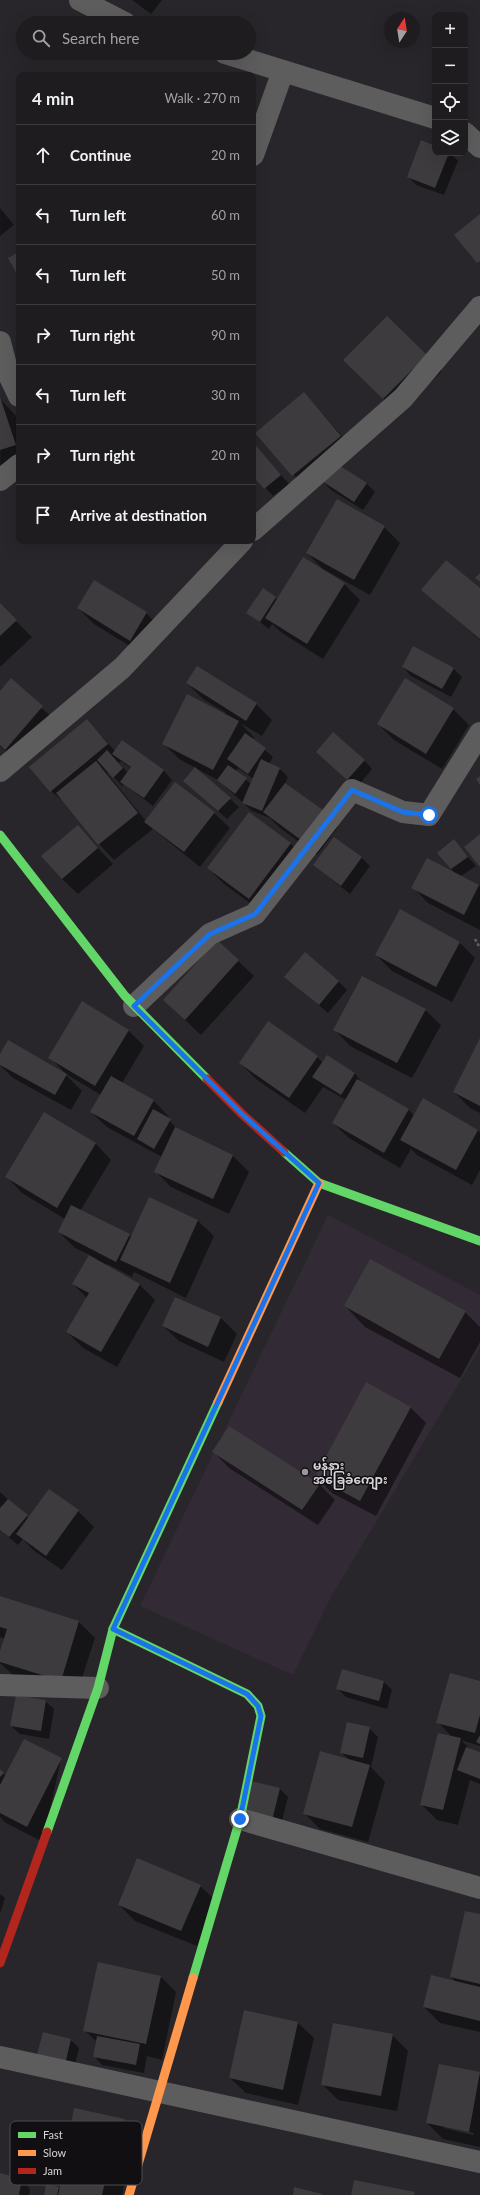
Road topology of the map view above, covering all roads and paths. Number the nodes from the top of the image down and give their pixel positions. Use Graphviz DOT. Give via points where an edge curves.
graph roads {
  1 [pos="80,0"];
  2 [pos="111,16"];
  3 [pos="249,60"];
  4 [pos="283,70"];
  5 [pos="432,117"];
  6 [pos="468,136"];
  7 [pos="256,146"];
  8 [pos="480,147"];
  9 [pos="480,307"];
  10 [pos="0,342"];
  11 [pos="16,390"];
  12 [pos="16,467"];
  13 [pos="0,480"];
  14 [pos="256,527"];
  15 [pos="239,544"];
  16 [pos="480,734"];
  17 [pos="0,771"];
  18 [pos="0,835"];
  19 [pos="475,939"];
  20 [pos="480,948"];
  21 [pos="134,1006"];
  22 [pos="319,1183"];
  23 [pos="480,1241"];
  24 [pos="113,1629"];
  25 [pos="0,1685"];
  26 [pos="98,1688"];
  27 [pos="240,1819"];
  28 [pos="480,1888"];
  29 [pos="0,1963"];
  30 [pos="0,2057"];
  31 [pos="159,2090"];
  32 [pos="142,2150"];
  33 [pos="480,2162"];
  34 [pos="132,2185"];
  35 [pos="129,2195"];
  1 -- 2 [label="street"];
  3 -- 4 [label="street"];
  4 -- 5 [label="street"];
  4 -- 7 [label="street"];
  6 -- 8 [label="street"];
  9 -- 14 [label="street" via="403,398"];
  10 -- 11 [label="street" via="8,373"];
  12 -- 13 [label="street"];
  15 -- 17 [label="street" via="122,668"];
  16 -- 21 [label="street" via="429,815 403,812 352,790 255,914 210,934"];
  18 -- 21 [label="street"];
  19 -- 20 [label="path"];
  21 -- 22 [label="street" via="242,1114"];
  22 -- 23 [label="street"];
  22 -- 24 [label="street"];
  24 -- 26 [label="street"];
  24 -- 27 [label="street" via="247,1694 258,1706 261,1716"];
  25 -- 26 [label="street"];
  26 -- 29 [label="street"];
  27 -- 28 [label="street"];
  27 -- 31 [label="street"];
  30 -- 31 [label="street"];
  31 -- 32 [label="street"];
  31 -- 33 [label="street"];
  34 -- 35 [label="street"];
}
